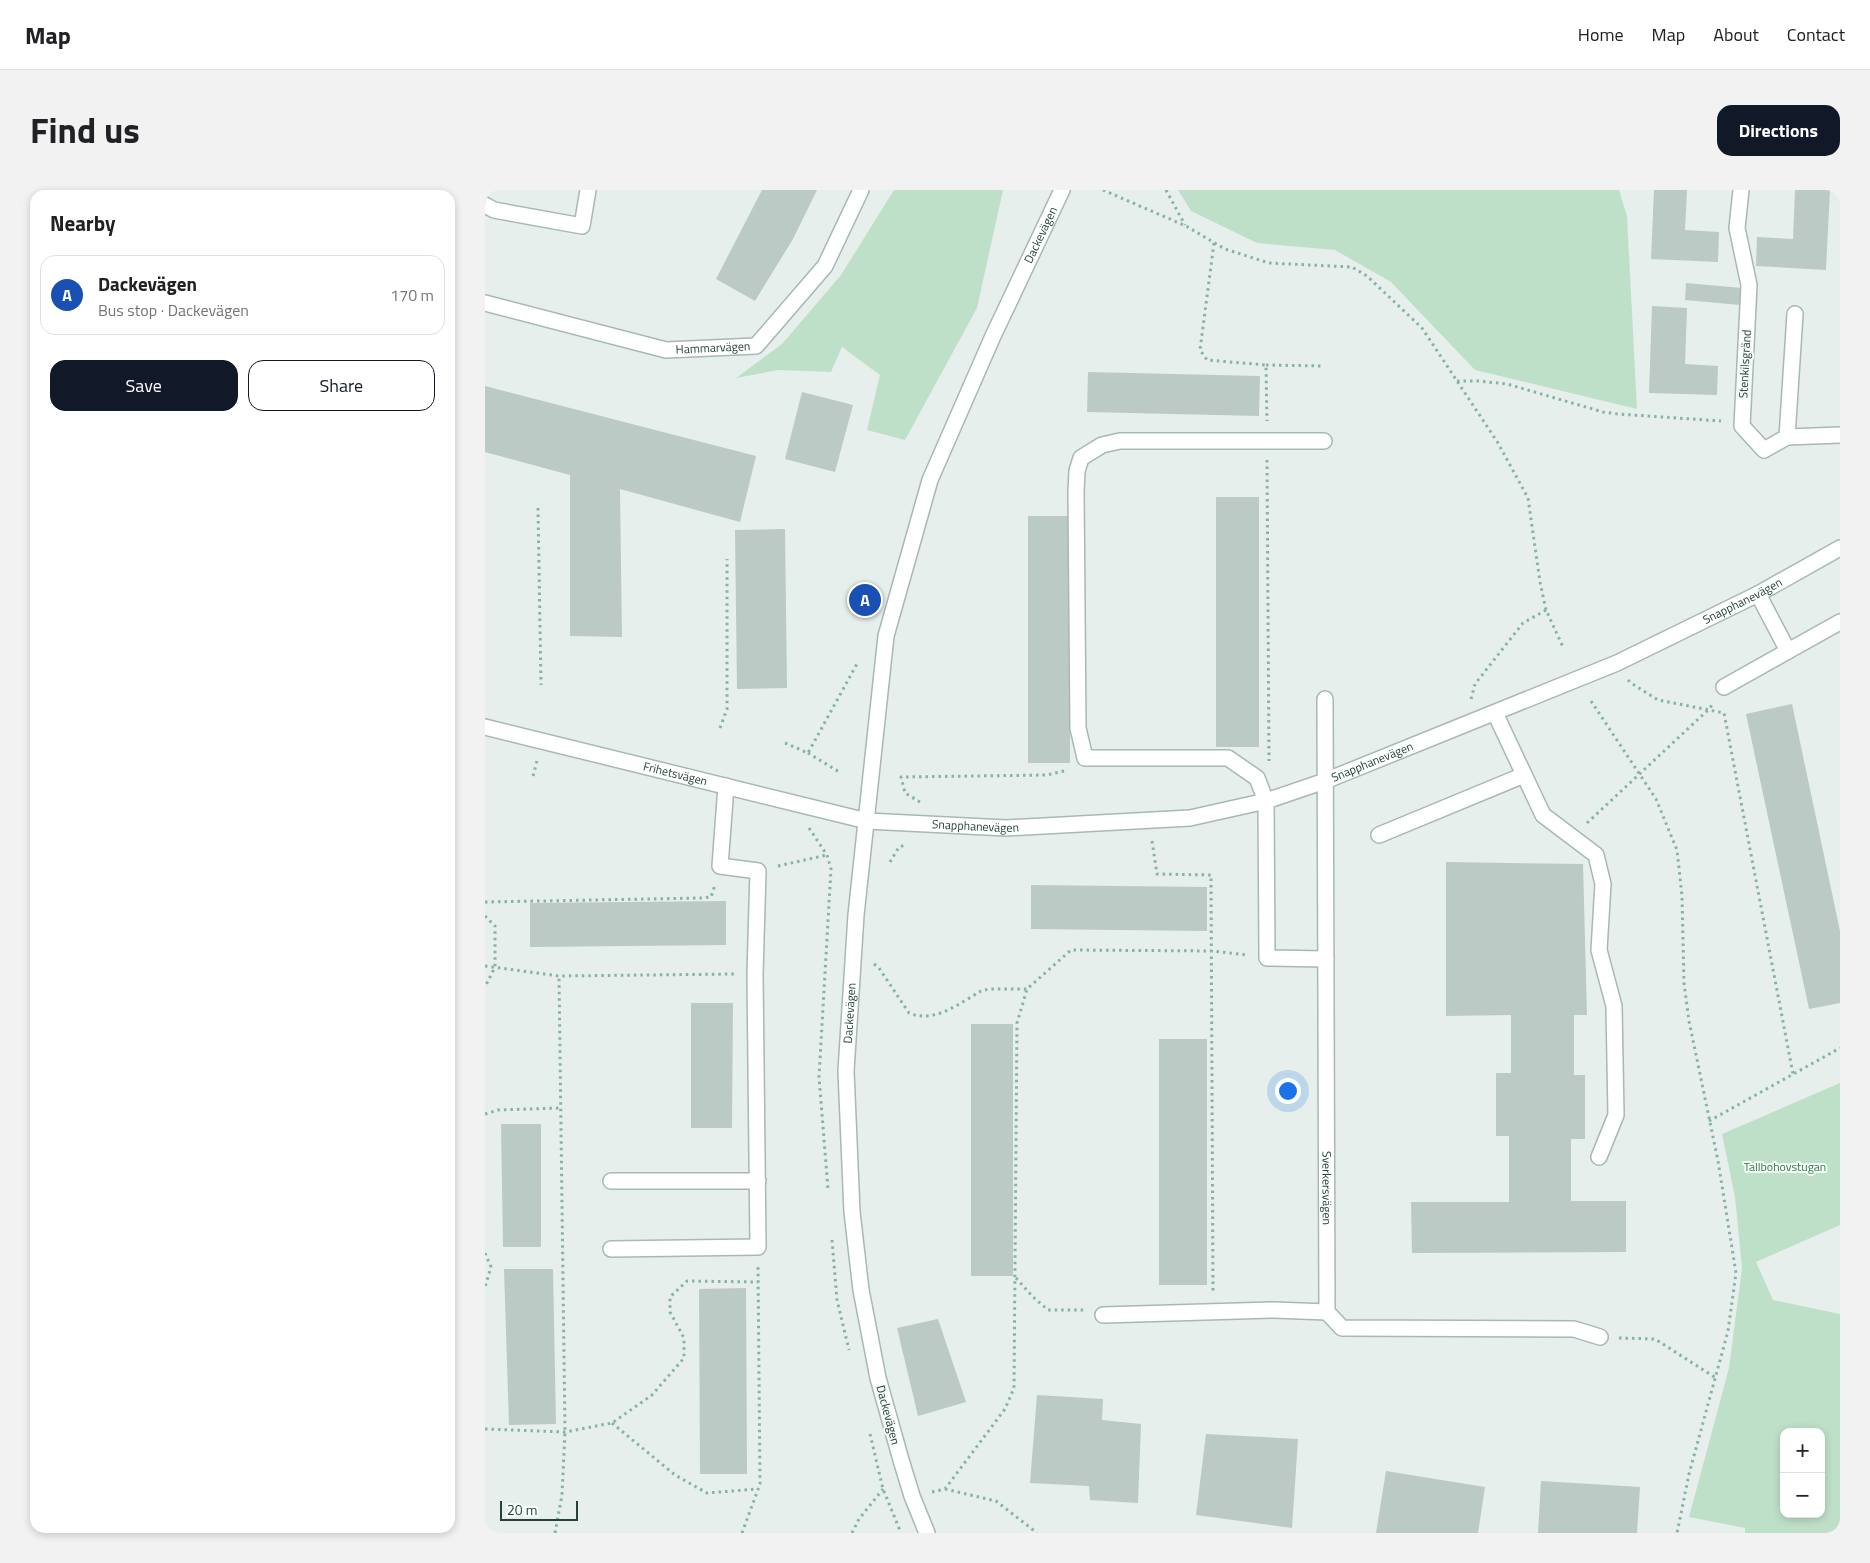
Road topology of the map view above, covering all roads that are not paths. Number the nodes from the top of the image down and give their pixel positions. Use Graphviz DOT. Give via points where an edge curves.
graph roads {
  1 [pos="588,190"];
  2 [pos="861,190"];
  3 [pos="1062,190"];
  4 [pos="1741,190"];
  5 [pos="485,205"];
  6 [pos="485,303"];
  7 [pos="1795,314"];
  8 [pos="1840,435"];
  9 [pos="1787,437"];
  10 [pos="1324,441"];
  11 [pos="1840,548"];
  12 [pos="1758,594"];
  13 [pos="1840,622"];
  14 [pos="1788,651"];
  15 [pos="1724,687"];
  16 [pos="1325,699"];
  17 [pos="1495,713"];
  18 [pos="485,727"];
  19 [pos="1524,775"];
  20 [pos="1325,781"];
  21 [pos="726,786"];
  22 [pos="1266,801"];
  23 [pos="867,821"];
  24 [pos="1379,834"];
  25 [pos="1326,959"];
  26 [pos="1599,1157"];
  27 [pos="611,1181"];
  28 [pos="757,1181"];
  29 [pos="611,1249"];
  30 [pos="1327,1312"];
  31 [pos="1103,1315"];
  32 [pos="1601,1337"];
  33 [pos="927,1533"];
  1 -- 5 [label="street" via="583,226 494,210"];
  2 -- 6 [label="street, Hammarvägen" via="825,266 757,346 667,350"];
  3 -- 23 [label="street, Dackevägen" via="930,480 886,636"];
  4 -- 9 [label="street, Stenkilsgränd" via="1737,228 1749,286 1742,426 1764,450"];
  7 -- 9 [label="street"];
  8 -- 9 [label="street"];
  10 -- 22 [label="street" via="1120,441 1102,446 1081,458 1077,471 1078,728 1085,758 1229,758 1257,778"];
  11 -- 12 [label="street, Snapphanevägen"];
  12 -- 14 [label="street"];
  12 -- 17 [label="street, Snapphanevägen" via="1617,663"];
  13 -- 14 [label="street"];
  14 -- 15 [label="street"];
  16 -- 20 [label="street, Sverkersvägen"];
  17 -- 19 [label="street"];
  17 -- 20 [label="street, Snapphanevägen"];
  18 -- 21 [label="street, Frihetsvägen"];
  19 -- 24 [label="street"];
  19 -- 26 [label="street" via="1543,816 1596,855 1603,884 1599,950 1614,1006 1615,1115"];
  20 -- 22 [label="street, Snapphanevägen"];
  20 -- 25 [label="street, Sverkersvägen"];
  21 -- 23 [label="street, Frihetsvägen"];
  21 -- 28 [label="street" via="720,866 758,871 755,974"];
  22 -- 23 [label="street, Snapphanevägen" via="1190,818 1149,821 1007,828"];
  22 -- 25 [label="street" via="1267,958"];
  23 -- 33 [label="street, Dackevägen" via="856,915 846,1071 852,1212 861,1290 879,1378 912,1496"];
  25 -- 30 [label="street, Sverkersvägen"];
  27 -- 28 [label="street"];
  28 -- 29 [label="street" via="758,1247"];
  30 -- 31 [label="street" via="1274,1310"];
  30 -- 32 [label="street" via="1342,1328 1574,1329"];
}
